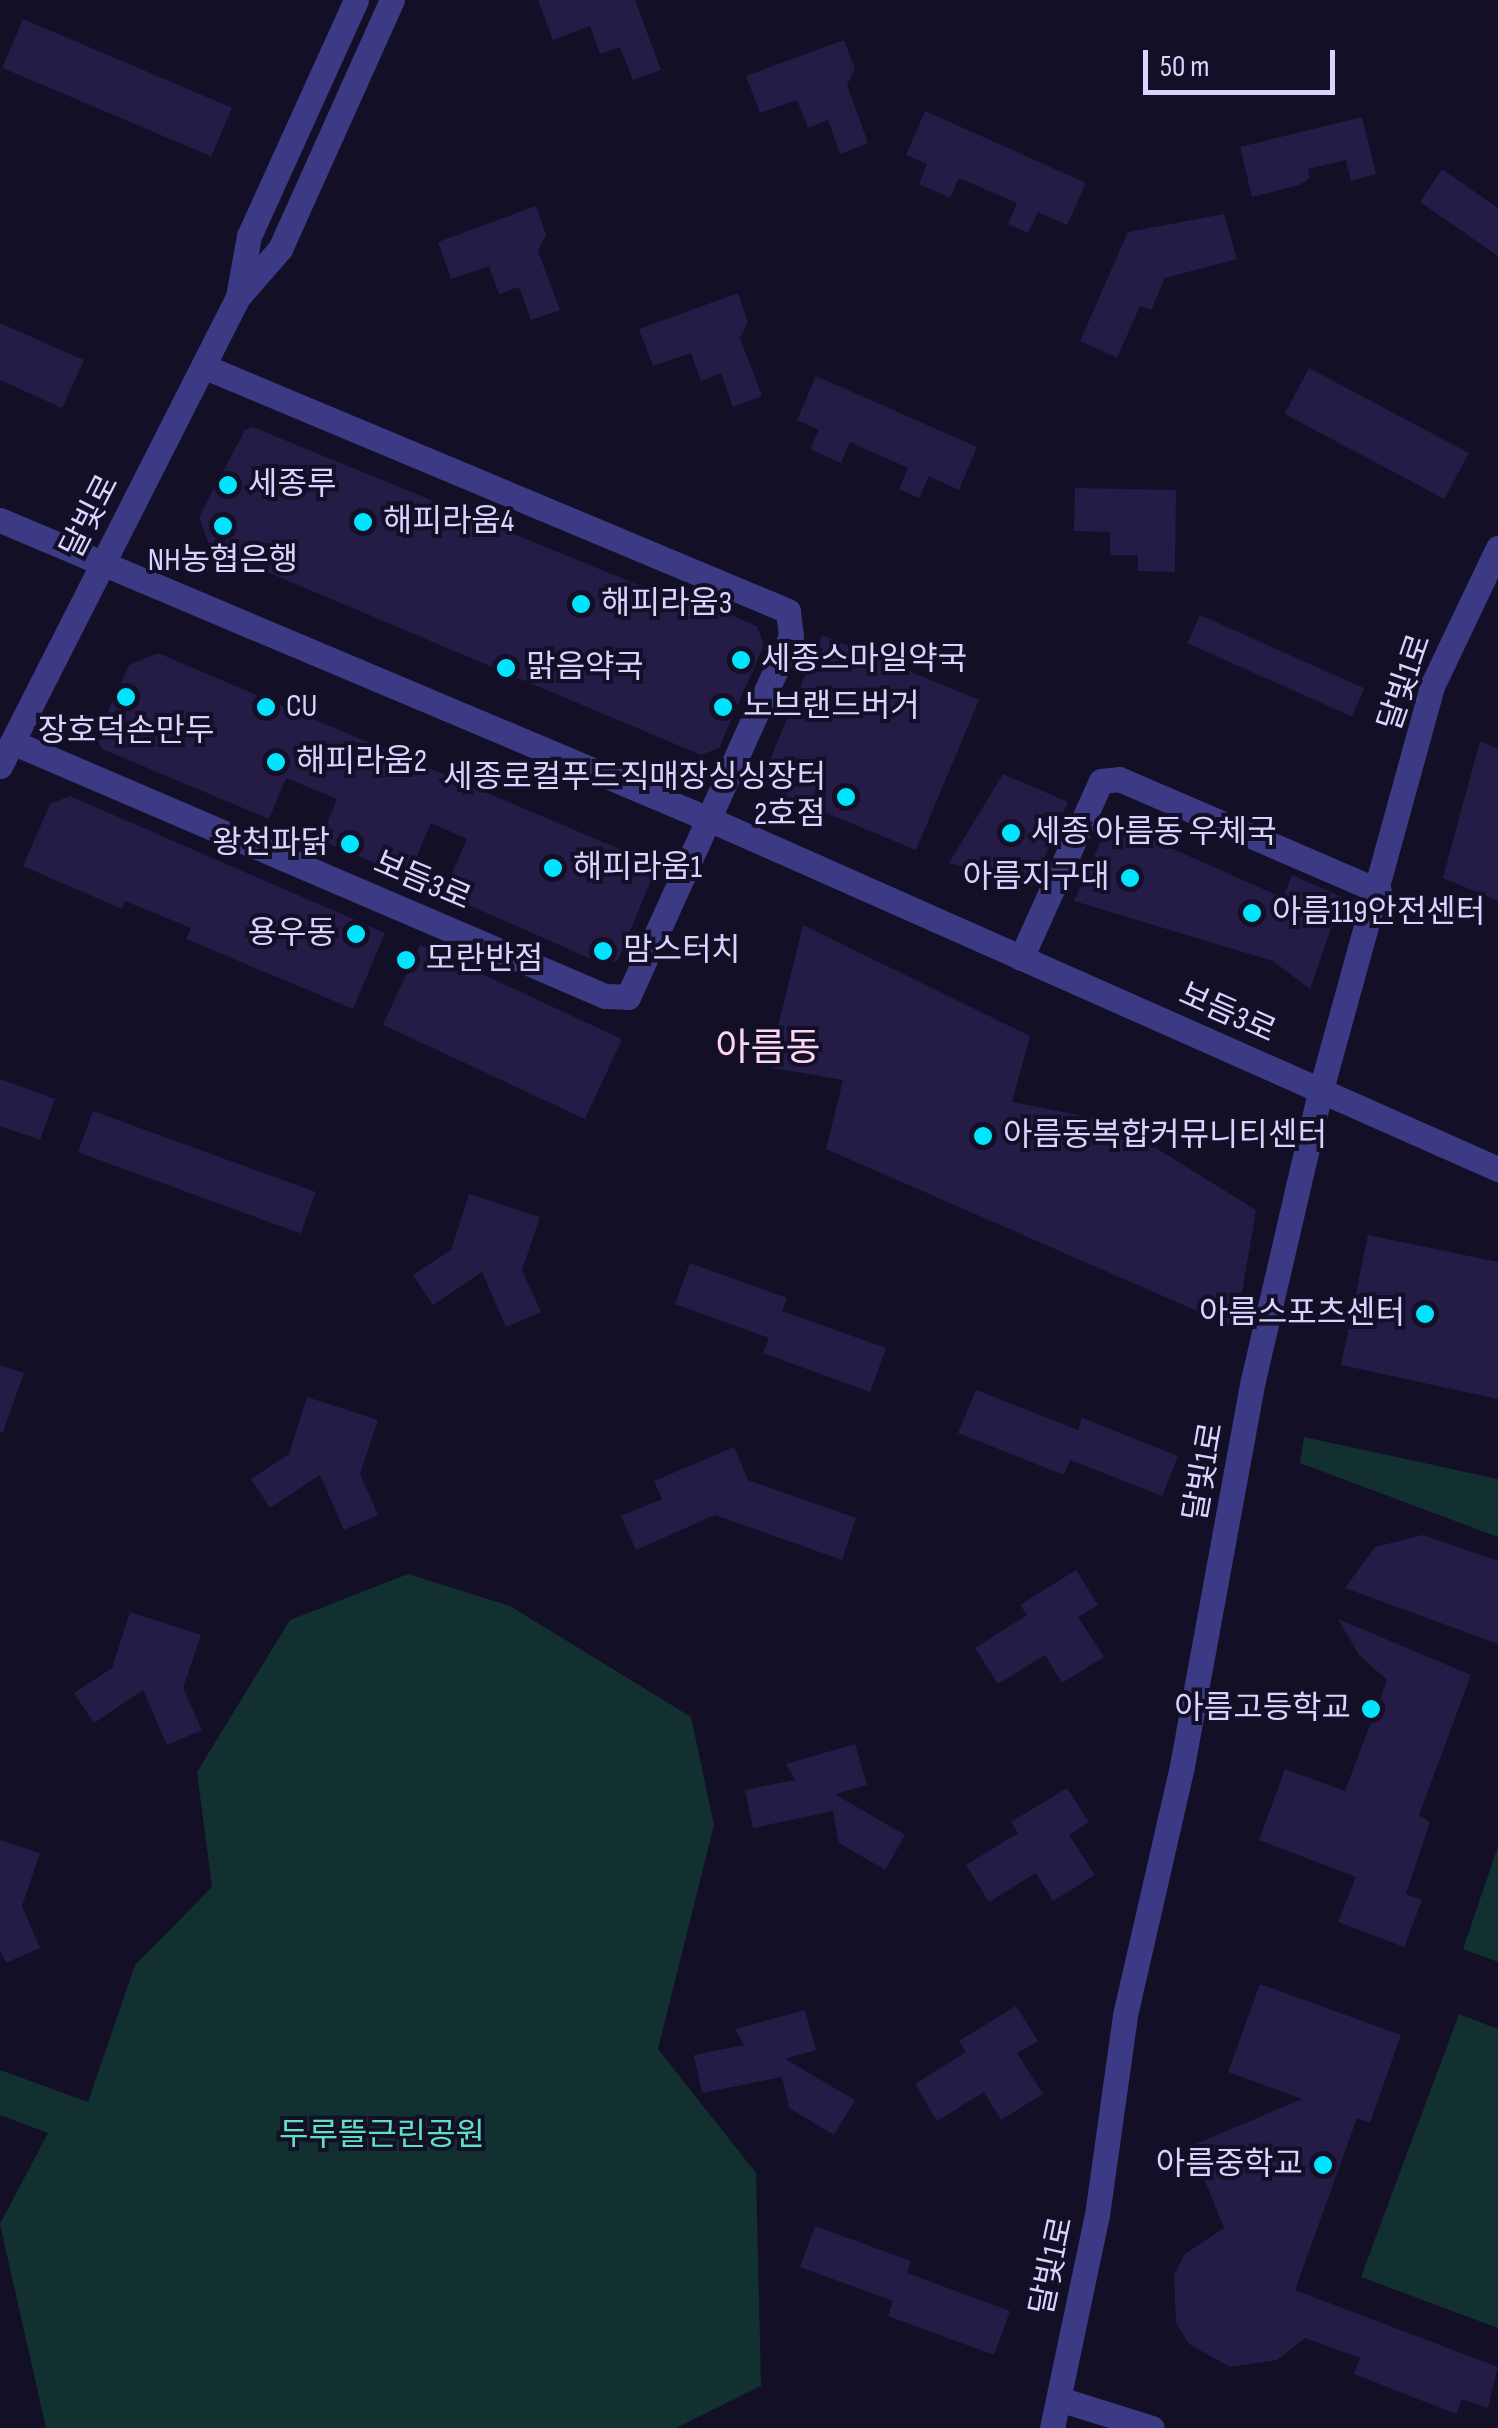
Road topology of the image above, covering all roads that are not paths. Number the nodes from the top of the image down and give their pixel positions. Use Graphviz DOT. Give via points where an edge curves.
graph roads {
  1 [pos="356,0"];
  2 [pos="392,0"];
  3 [pos="238,297"];
  4 [pos="203,366"];
  5 [pos="0,520"];
  6 [pos="1498,548"];
  7 [pos="104,565"];
  8 [pos="12,742"];
  9 [pos="0,766"];
  10 [pos="710,820"];
  11 [pos="1378,890"];
  12 [pos="1021,958"];
  13 [pos="1320,1092"];
  14 [pos="1498,1168"];
  15 [pos="1059,2399"];
  16 [pos="1052,2428"];
  17 [pos="1152,2428"];
  1 -- 3 [label="street, 달빛로" via="249,236"];
  2 -- 3 [label="street, 달빛로" via="280,249"];
  3 -- 4 [label="street, 달빛로"];
  4 -- 7 [label="street, 달빛로"];
  4 -- 10 [label="street" via="788,611 791,636"];
  5 -- 7 [label="street, 보듬3로"];
  6 -- 11 [label="street, 달빛1로" via="1433,684"];
  7 -- 8 [label="street, 달빛로"];
  7 -- 10 [label="street, 보듬3로"];
  8 -- 9 [label="street, 달빛로"];
  8 -- 10 [label="street, 보듬3로" via="605,996 628,997"];
  10 -- 12 [label="street, 보듬3로"];
  11 -- 12 [label="street" via="1120,778 1100,781"];
  11 -- 13 [label="street, 달빛1로"];
  12 -- 13 [label="street, 보듬3로"];
  13 -- 14 [label="street, 보듬3로"];
  13 -- 15 [label="street, 달빛1로" via="1254,1380 1190,1728 1122,2033 1097,2215"];
  15 -- 16 [label="street, 달빛1로"];
  15 -- 17 [label="street"];
}
